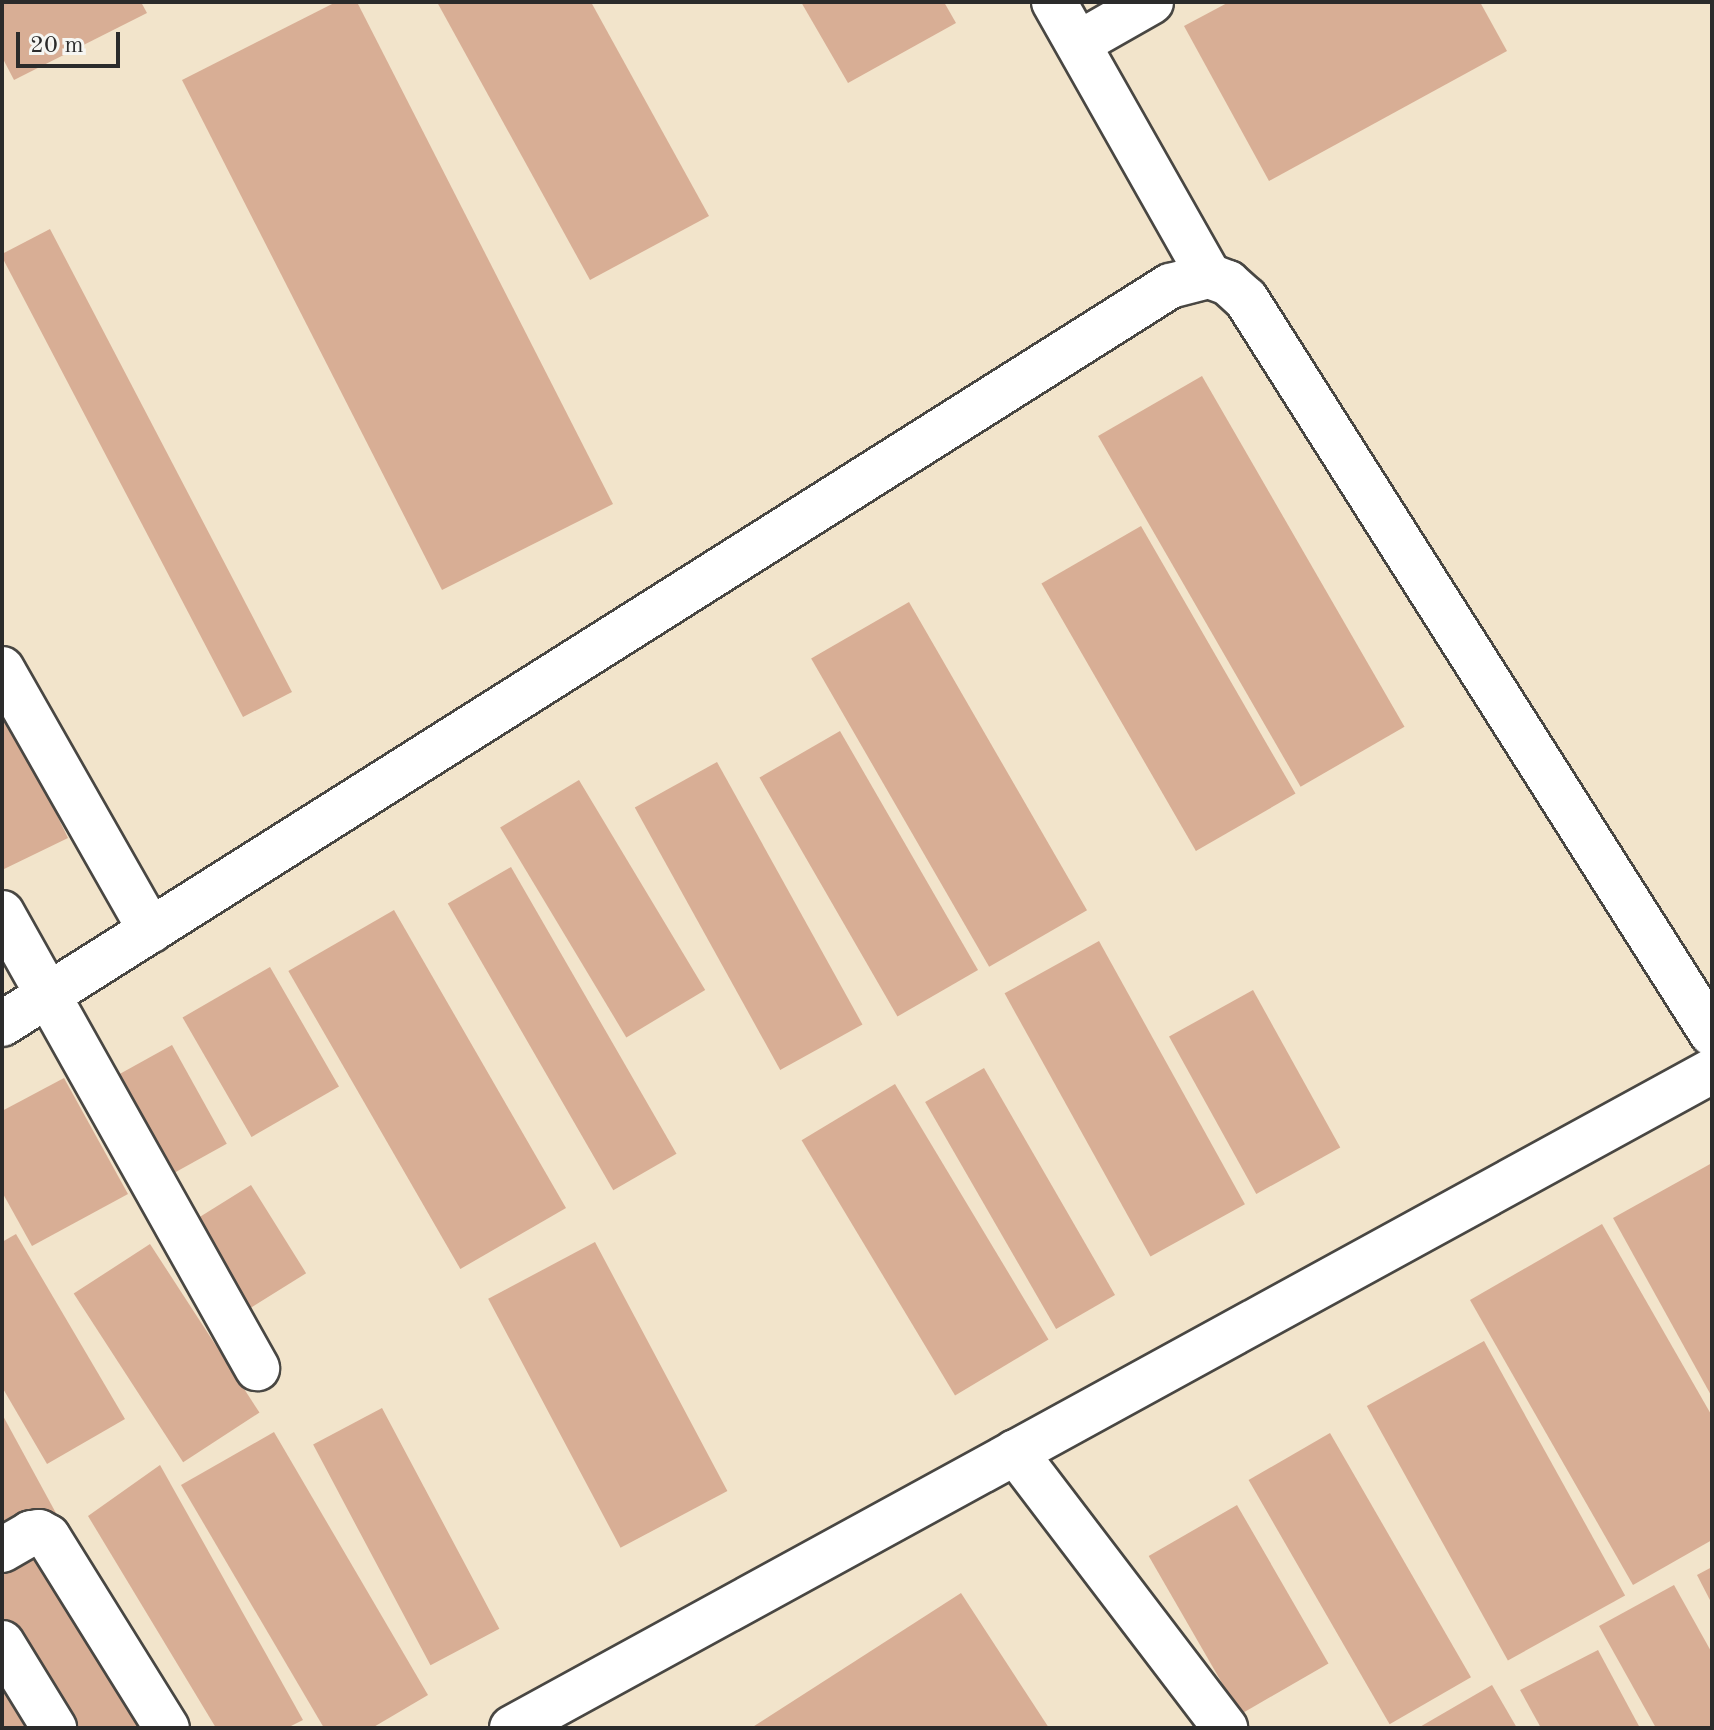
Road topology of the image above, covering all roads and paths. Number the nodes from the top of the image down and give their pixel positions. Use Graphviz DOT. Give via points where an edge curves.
graph roads {
  1 [pos="1054,2"];
  2 [pos="1151,2"];
  3 [pos="1079,43"];
  4 [pos="1209,276"];
  5 [pos="2,669"];
  6 [pos="2,913"];
  7 [pos="151,931"];
  8 [pos="46,997"];
  9 [pos="2,1024"];
  10 [pos="1712,1034"];
  11 [pos="1712,1071"];
  12 [pos="257,1368"];
  13 [pos="1015,1452"];
  14 [pos="2,1550"];
  15 [pos="131,1630"];
  16 [pos="2,1643"];
  17 [pos="54,1728"];
  18 [pos="167,1728"];
  19 [pos="190,1728"];
  20 [pos="512,1728"];
  21 [pos="1225,1728"];
  1 -- 3 [label="street"];
  2 -- 3 [label="street"];
  3 -- 4 [label="street"];
  4 -- 7 [label="street" via="1170,286"];
  4 -- 10 [label="street" via="1228,283 1246,299"];
  5 -- 7 [label="street"];
  6 -- 8 [label="street"];
  7 -- 8 [label="street"];
  8 -- 9 [label="street"];
  8 -- 12 [label="street"];
  11 -- 13 [label="street"];
  13 -- 20 [label="street"];
  13 -- 21 [label="street"];
  14 -- 18 [label="street" via="31,1533 48,1537"];
  15 -- 19 [label="street"];
  16 -- 17 [label="street"];
}
